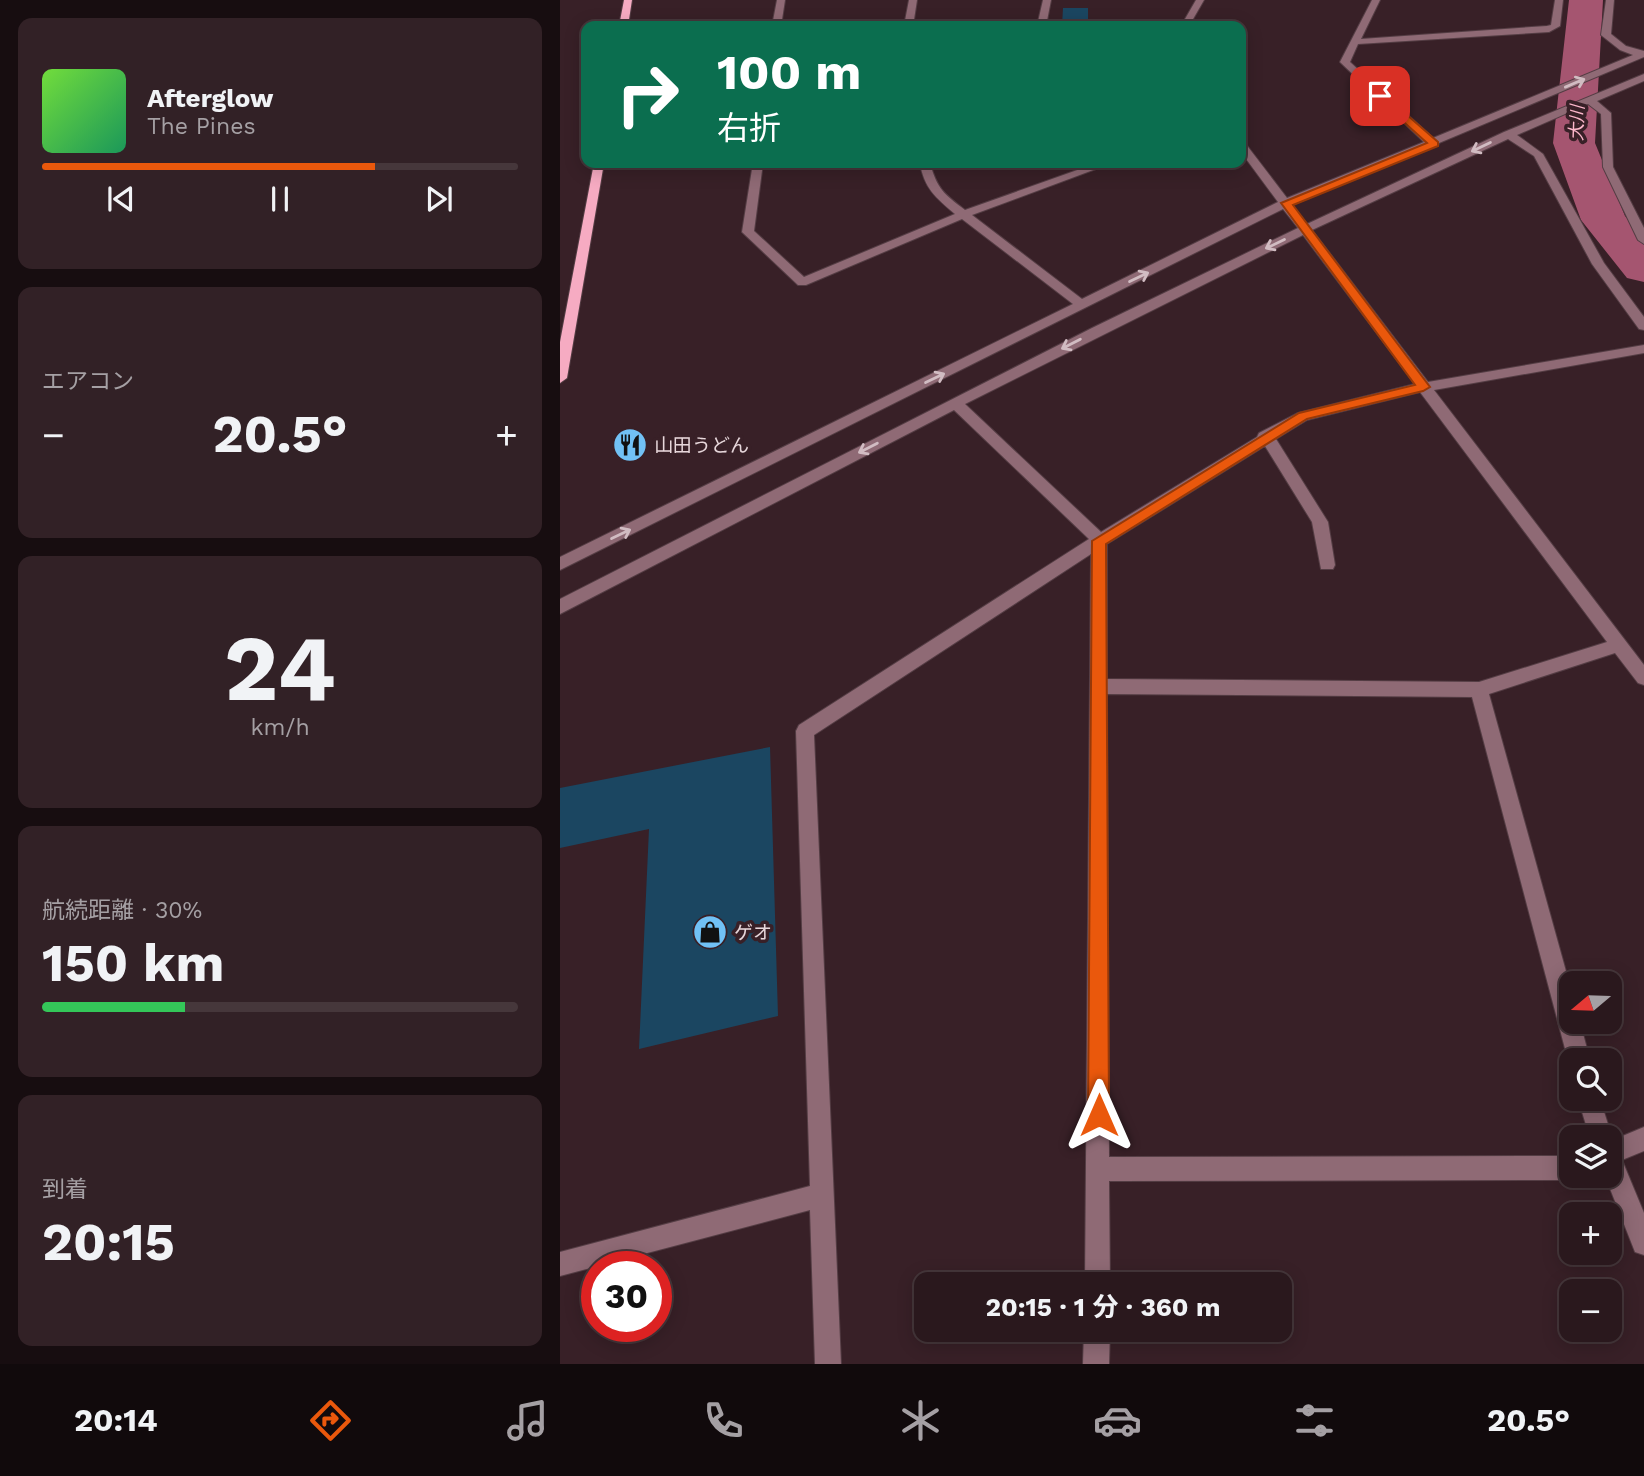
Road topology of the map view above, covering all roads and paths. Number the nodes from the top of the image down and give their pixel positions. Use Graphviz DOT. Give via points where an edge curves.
graph roads {
  1 [pos="628,0"];
  2 [pos="781,0"];
  3 [pos="913,0"];
  4 [pos="1047,0"];
  5 [pos="1200,0"];
  6 [pos="1376,0"];
  7 [pos="1559,0"];
  8 [pos="1610,0"];
  9 [pos="624,21"];
  10 [pos="778,21"];
  11 [pos="910,21"];
  12 [pos="1042,21"];
  13 [pos="1188,21"];
  14 [pos="1353,42"];
  15 [pos="1643,55"];
  16 [pos="1644,77"];
  17 [pos="1594,97"];
  18 [pos="1508,134"];
  19 [pos="1434,144"];
  20 [pos="1246,151"];
  21 [pos="598,168"];
  22 [pos="757,168"];
  23 [pos="926,168"];
  24 [pos="1094,168"];
  25 [pos="1286,203"];
  26 [pos="964,214"];
  27 [pos="1305,229"];
  28 [pos="1644,240"];
  29 [pos="1082,305"];
  30 [pos="1644,326"];
  31 [pos="1644,349"];
  32 [pos="560,378"];
  33 [pos="1423,387"];
  34 [pos="956,403"];
  35 [pos="1264,437"];
  36 [pos="1099,541"];
  37 [pos="560,564"];
  38 [pos="1327,565"];
  39 [pos="560,607"];
  40 [pos="1618,645"];
  41 [pos="1644,678"];
  42 [pos="1100,686"];
  43 [pos="1479,690"];
  44 [pos="1576,1048"];
  45 [pos="1644,1139"];
  46 [pos="1622,1148"];
  47 [pos="1559,1168"];
  48 [pos="1098,1169"];
  49 [pos="1621,1188"];
  50 [pos="822,1195"];
  51 [pos="1644,1243"];
  52 [pos="560,1264"];
  53 [pos="1097,1272"];
  54 [pos="1097,1342"];
  55 [pos="828,1364"];
  56 [pos="1096,1364"];
  1 -- 9 [label="main road"];
  2 -- 10 [label="street"];
  3 -- 11 [label="street"];
  4 -- 12 [label="street"];
  5 -- 13 [label="street"];
  6 -- 14 [label="street"];
  7 -- 14 [label="street" via="1555,26 1549,29"];
  8 -- 15 [label="street" via="1606,35"];
  14 -- 19 [label="street" via="1345,62"];
  19 -- 15 [label="street, one-way"];
  16 -- 17 [label="street"];
  17 -- 18 [label="street"];
  17 -- 28 [label="street" via="1606,113 1608,167"];
  18 -- 27 [label="street, one-way"];
  18 -- 30 [label="street" via="1538,154 1598,264"];
  19 -- 25 [label="street"];
  20 -- 25 [label="street"];
  21 -- 32 [label="main road"];
  22 -- 26 [label="street" via="748,232 802,282"];
  23 -- 26 [label="street" via="932,187"];
  24 -- 26 [label="street"];
  25 -- 27 [label="street"];
  29 -- 25 [label="street, one-way"];
  26 -- 29 [label="street"];
  27 -- 33 [label="street"];
  27 -- 34 [label="street, one-way"];
  37 -- 29 [label="street, one-way"];
  31 -- 33 [label="street"];
  33 -- 35 [label="street" via="1303,416"];
  33 -- 40 [label="street"];
  34 -- 36 [label="street"];
  34 -- 39 [label="street, one-way"];
  35 -- 36 [label="street"];
  35 -- 38 [label="street" via="1274,445 1320,522"];
  36 -- 42 [label="street"];
  36 -- 50 [label="street" via="806,731"];
  40 -- 41 [label="street"];
  40 -- 43 [label="street"];
  42 -- 43 [label="street"];
  42 -- 48 [label="street"];
  43 -- 44 [label="street"];
  45 -- 46 [label="street"];
  47 -- 48 [label="street"];
  48 -- 53 [label="street"];
  49 -- 51 [label="street"];
  50 -- 52 [label="street"];
  50 -- 55 [label="street"];
  54 -- 56 [label="street"];
}
